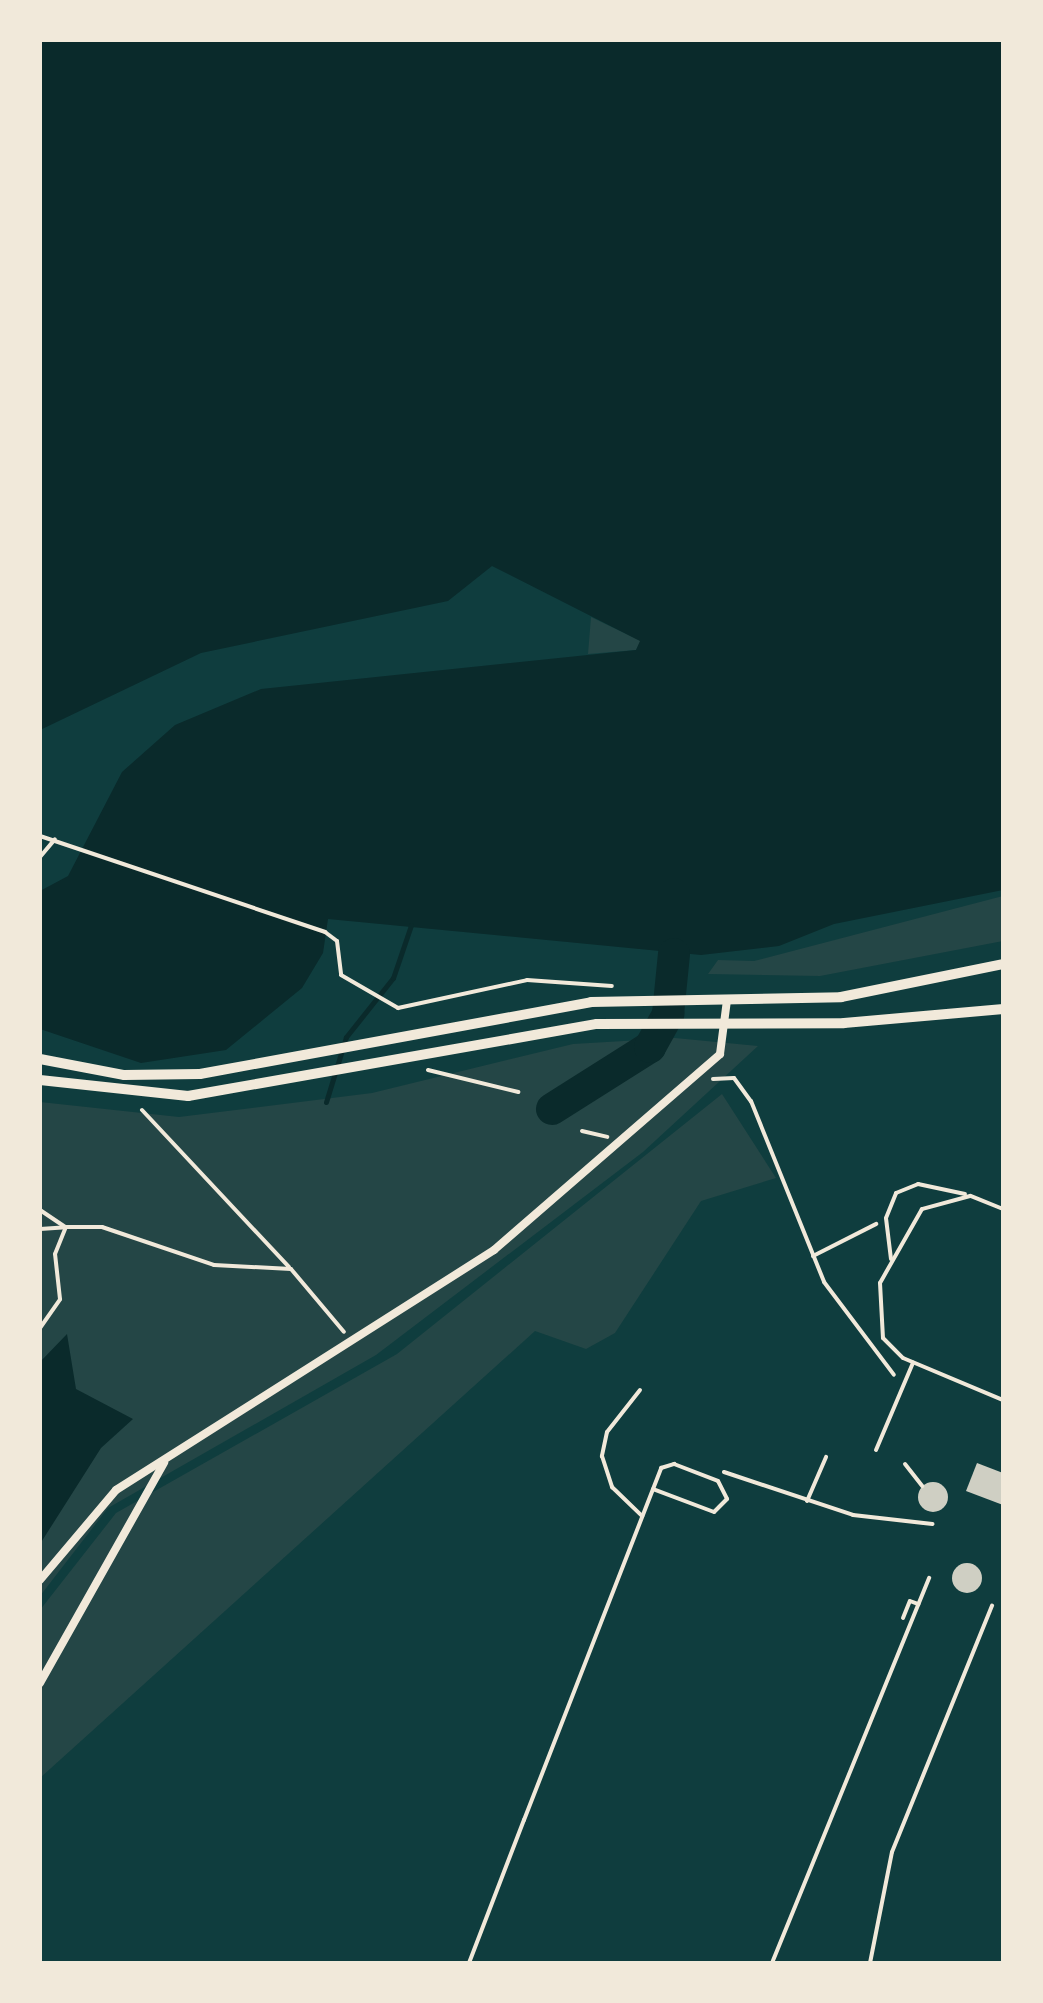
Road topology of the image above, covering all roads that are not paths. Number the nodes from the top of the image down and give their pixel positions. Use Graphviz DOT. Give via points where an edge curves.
graph roads {
  1 [pos="1003,964"];
  2 [pos="727,1000"];
  3 [pos="1003,1009"];
  4 [pos="728,1022"];
  5 [pos="40,1059"];
  6 [pos="40,1080"];
  7 [pos="970,1196"];
  8 [pos="1003,1209"];
  9 [pos="892,1263"];
  10 [pos="913,1362"];
  11 [pos="640,1390"];
  12 [pos="1003,1400"];
  13 [pos="876,1450"];
  14 [pos="166,1459"];
  15 [pos="653,1489"];
  16 [pos="642,1516"];
  17 [pos="40,1580"];
  18 [pos="40,1683"];
  19 [pos="469,1963"];
  1 -- 2 [label="main road" via="864,995"];
  2 -- 4 [label="street"];
  2 -- 5 [label="main road" via="620,999 319,1056 164,1076"];
  3 -- 4 [label="main road"];
  4 -- 6 [label="main road" via="619,1022 320,1078 162,1096"];
  4 -- 14 [label="street" via="710,1064 494,1250"];
  7 -- 8 [label="lane"];
  7 -- 9 [label="lane" via="922,1209"];
  7 -- 9 [label="lane" via="918,1184 896,1194 886,1218"];
  9 -- 10 [label="lane" via="880,1283 883,1338"];
  10 -- 12 [label="lane"];
  10 -- 13 [label="lane"];
  11 -- 16 [label="lane" via="607,1432 602,1456 612,1487"];
  14 -- 17 [label="street" via="97,1508"];
  14 -- 18 [label="street"];
  15 -- 15 [label="lane" via="714,1512 727,1499 718,1481 674,1464 661,1468"];
  15 -- 16 [label="lane"];
  16 -- 19 [label="lane"];
}
